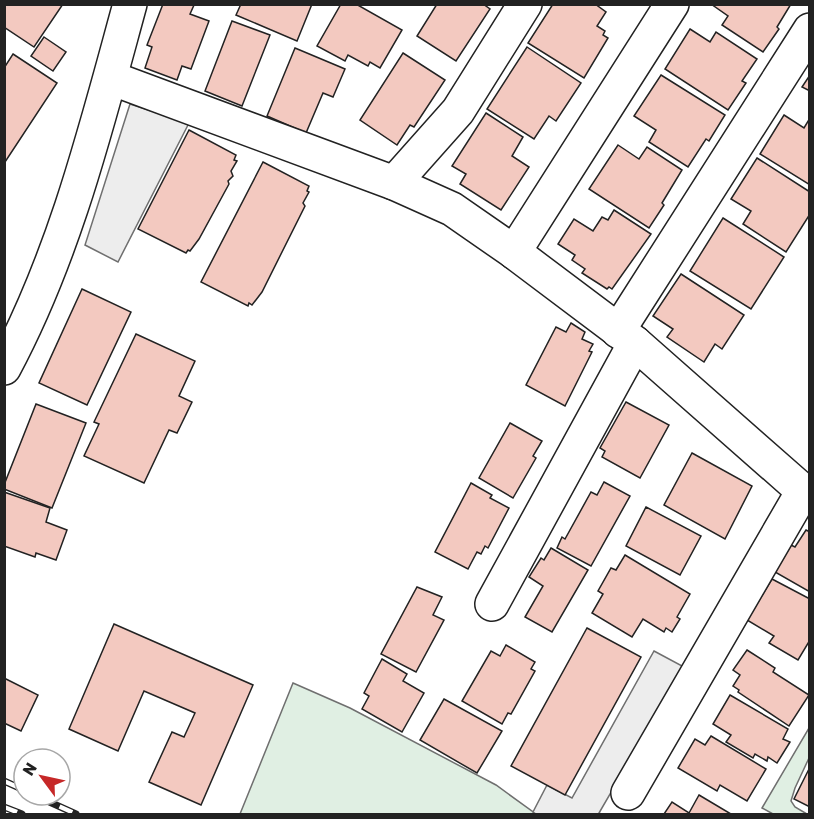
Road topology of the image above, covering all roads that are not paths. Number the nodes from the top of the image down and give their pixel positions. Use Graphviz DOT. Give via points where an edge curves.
graph roads {
  1 [pos="130,4"];
  2 [pos="525,4"];
  3 [pos="672,4"];
  4 [pos="810,30"];
  5 [pos="111,78"];
  6 [pos="393,183"];
  7 [pos="514,252"];
  8 [pos="626,337"];
  9 [pos="4,368"];
  10 [pos="806,493"];
  11 [pos="492,604"];
  12 [pos="628,793"];
  1 -- 5 [label="street"];
  2 -- 6 [label="street" via="458,111"];
  3 -- 7 [label="street"];
  4 -- 8 [label="street"];
  5 -- 6 [label="street"];
  5 -- 9 [label="street" via="53,263"];
  6 -- 7 [label="street" via="452,210"];
  7 -- 8 [label="street"];
  8 -- 10 [label="street"];
  8 -- 11 [label="street"];
  10 -- 12 [label="street"];
}
